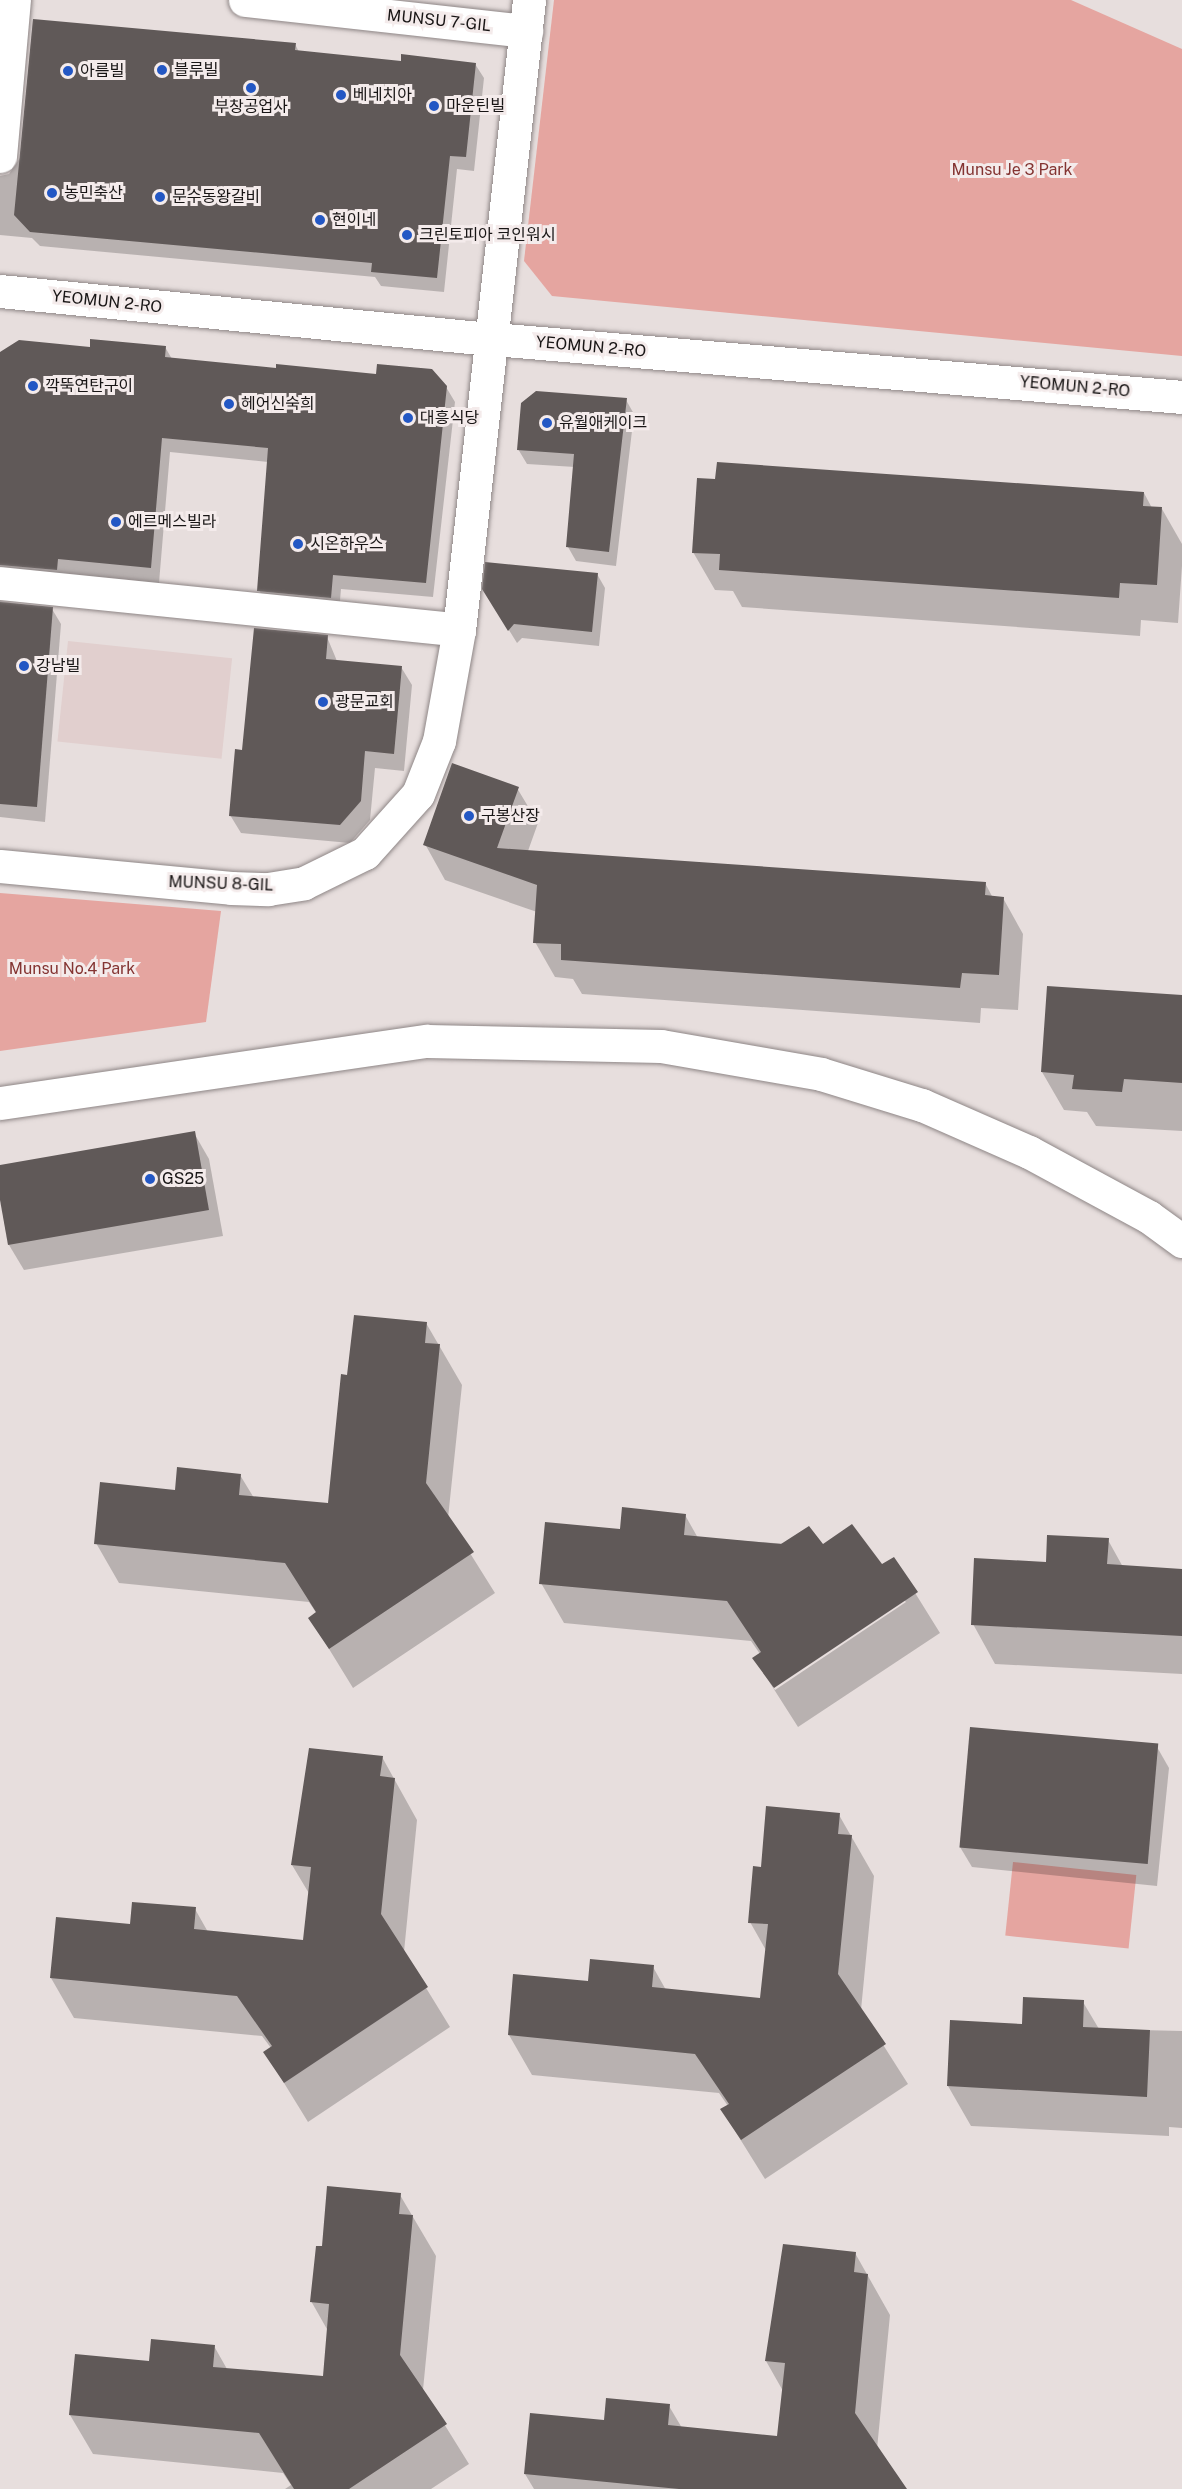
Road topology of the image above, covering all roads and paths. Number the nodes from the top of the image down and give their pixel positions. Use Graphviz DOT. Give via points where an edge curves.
graph roads {
  1 [pos="14,0"];
  2 [pos="245,0"];
  3 [pos="528,15"];
  4 [pos="0,156"];
  5 [pos="0,291"];
  6 [pos="493,339"];
  7 [pos="1182,397"];
  8 [pos="0,583"];
  9 [pos="459,630"];
  10 [pos="0,866"];
  11 [pos="0,1102"];
  12 [pos="1182,1241"];
  1 -- 4 [label="street"];
  2 -- 3 [label="street, MUNSU 7-GIL"];
  3 -- 6 [label="street, MUNSU 7-GIL"];
  5 -- 6 [label="street, YEOMUN 2-RO"];
  6 -- 7 [label="street, YEOMUN 2-RO"];
  6 -- 9 [label="street, MUNSU 8-GIL"];
  8 -- 9 [label="street"];
  9 -- 10 [label="street, MUNSU 8-GIL" via="430,771 394,824 365,853 338,869 304,883 268,889"];
  11 -- 12 [label="street" via="427,1041 661,1046 821,1074 922,1105 1029,1152 1149,1217"];
}
